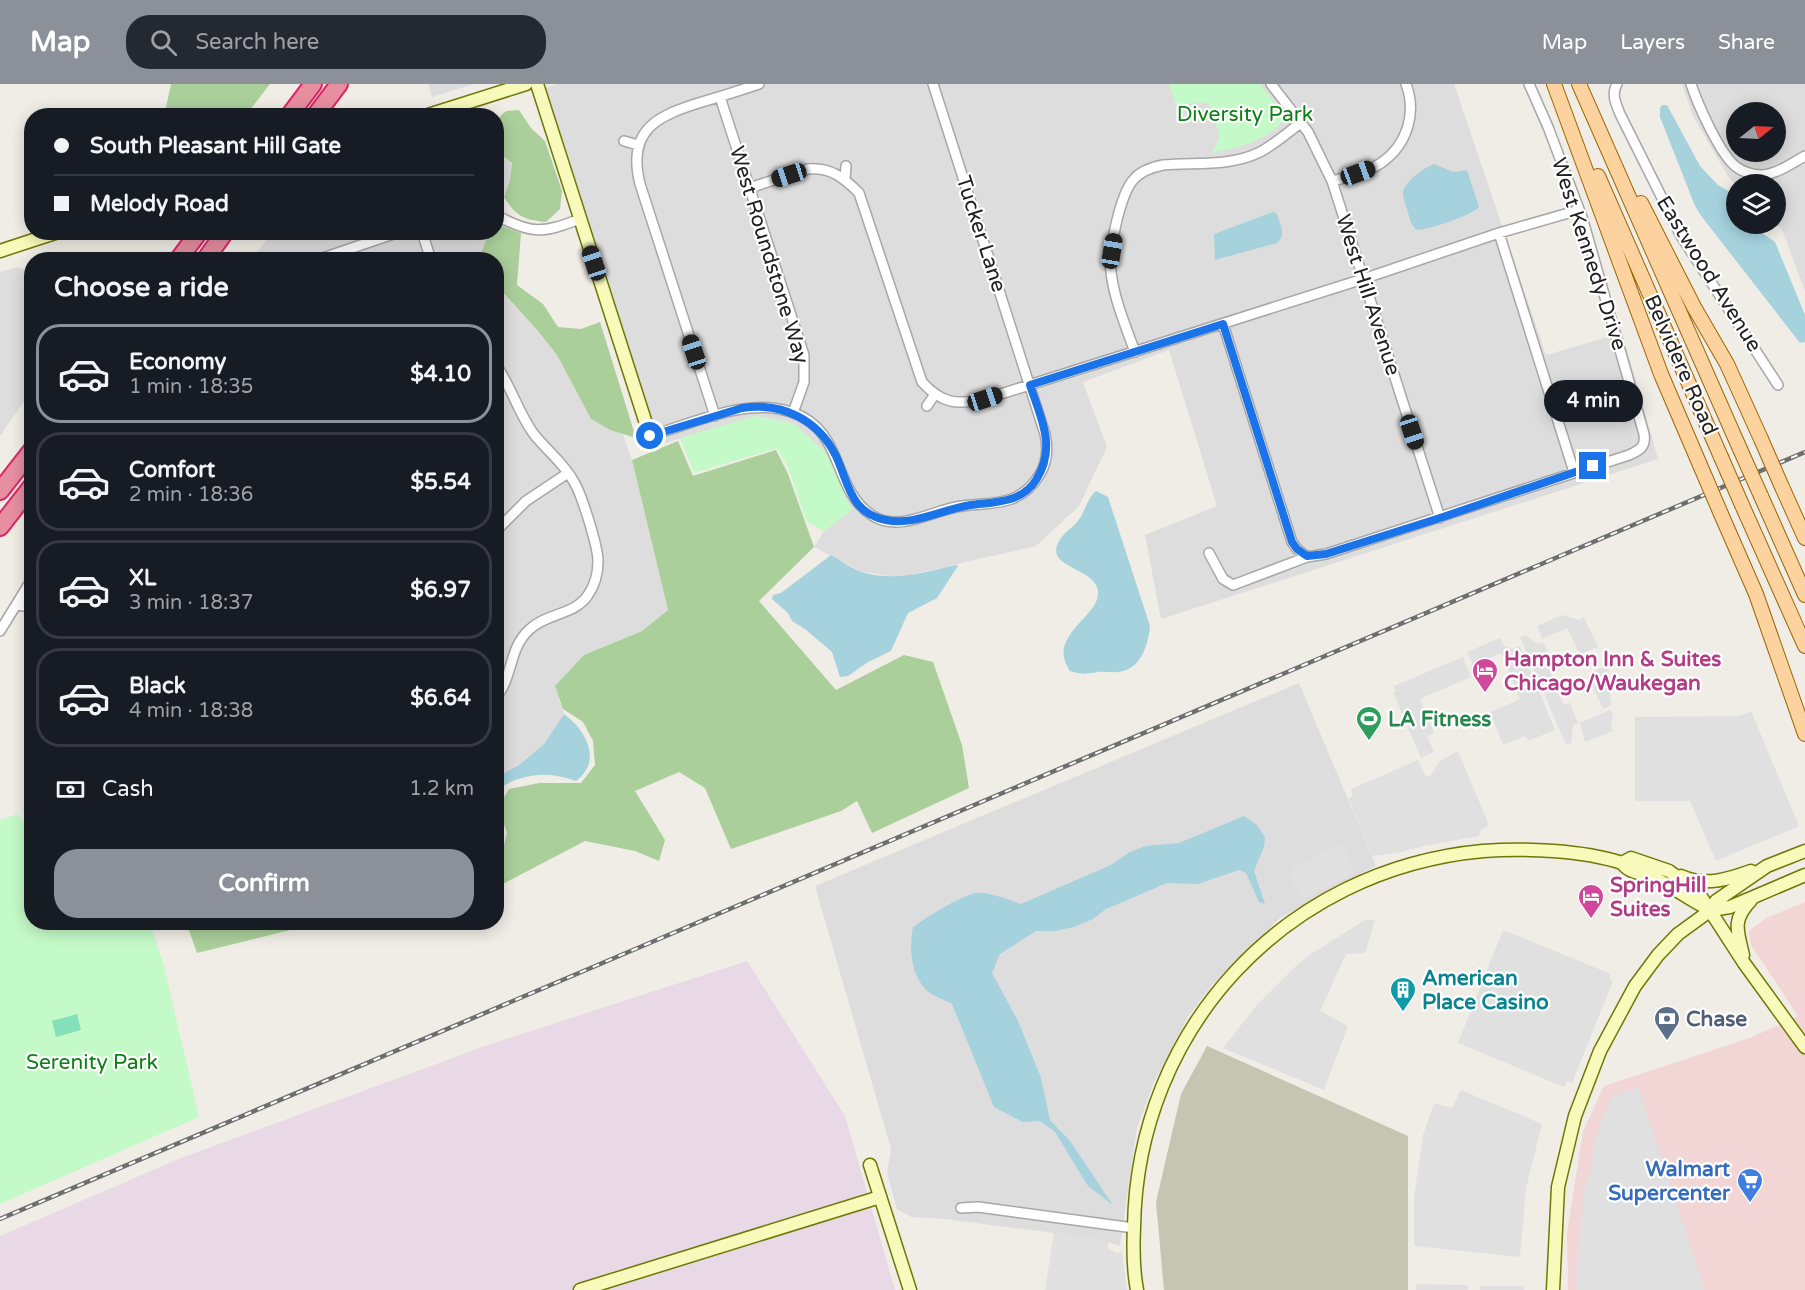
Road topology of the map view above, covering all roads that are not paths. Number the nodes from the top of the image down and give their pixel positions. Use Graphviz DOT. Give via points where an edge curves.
graph roads {
  1 [pos="313,84"];
  2 [pos="339,84"];
  3 [pos="526,84"];
  4 [pos="537,84"];
  5 [pos="759,84"];
  6 [pos="933,84"];
  7 [pos="1271,84"];
  8 [pos="1406,84"];
  9 [pos="1528,84"];
  10 [pos="1555,84"];
  11 [pos="1580,84"];
  12 [pos="1617,84"];
  13 [pos="1691,84"];
  14 [pos="720,97"];
  15 [pos="295,108"];
  16 [pos="321,108"];
  17 [pos="450,108"];
  18 [pos="1302,122"];
  19 [pos="624,141"];
  20 [pos="638,145"];
  21 [pos="1805,156"];
  22 [pos="846,166"];
  23 [pos="845,178"];
  24 [pos="1332,181"];
  25 [pos="749,188"];
  26 [pos="1579,210"];
  27 [pos="504,219"];
  28 [pos="580,219"];
  29 [pos="1499,234"];
  30 [pos="34,240"];
  31 [pos="375,240"];
  32 [pos="0,251"];
  33 [pos="339,252"];
  34 [pos="1363,279"];
  35 [pos="1223,324"];
  36 [pos="1135,352"];
  37 [pos="504,379"];
  38 [pos="1030,385"];
  39 [pos="1778,385"];
  40 [pos="935,394"];
  41 [pos="927,406"];
  42 [pos="794,413"];
  43 [pos="715,416"];
  44 [pos="650,436"];
  45 [pos="24,460"];
  46 [pos="1574,472"];
  47 [pos="568,473"];
  48 [pos="0,491"];
  49 [pos="24,496"];
  50 [pos="1440,518"];
  51 [pos="504,523"];
  52 [pos="0,527"];
  53 [pos="1805,538"];
  54 [pos="1209,553"];
  55 [pos="1307,556"];
  56 [pos="24,592"];
  57 [pos="1805,595"];
  58 [pos="16,605"];
  59 [pos="24,606"];
  60 [pos="0,631"];
  61 [pos="1805,646"];
  62 [pos="504,684"];
  63 [pos="1805,734"];
  64 [pos="1805,851"];
  65 [pos="1622,863"];
  66 [pos="1767,866"];
  67 [pos="1669,871"];
  68 [pos="1805,875"];
  69 [pos="1756,896"];
  70 [pos="1711,910"];
  71 [pos="1744,963"];
  72 [pos="1805,1047"];
  73 [pos="870,1165"];
  74 [pos="880,1197"];
  75 [pos="961,1208"];
  76 [pos="1134,1228"];
  77 [pos="580,1290"];
  78 [pos="910,1290"];
  79 [pos="1137,1290"];
  80 [pos="1553,1290"];
  1 -- 15 [label="highway"];
  2 -- 16 [label="highway"];
  3 -- 17 [label="street"];
  4 -- 28 [label="street"];
  5 -- 14 [label="street"];
  6 -- 38 [label="street, Tucker Lane"];
  7 -- 18 [label="street, West Hill Avenue"];
  8 -- 24 [label="street" via="1410,120 1399,146 1380,164"];
  9 -- 26 [label="street, West Kennedy Drive"];
  10 -- 61 [label="main road, Belvidere Road, bridge"];
  10 -- 63 [label="main road, bridge" via="1658,364 1756,594"];
  11 -- 53 [label="main road, bridge" via="1694,308 1727,364"];
  11 -- 57 [label="main road, Belvidere Road, bridge"];
  12 -- 39 [label="street, Eastwood Avenue" via="1614,99 1681,236"];
  13 -- 21 [label="street" via="1723,151 1738,168 1767,174"];
  14 -- 20 [label="street" via="669,113 644,133"];
  14 -- 25 [label="street, West Roundstone Way"];
  18 -- 24 [label="street, West Hill Avenue"];
  18 -- 36 [label="street" via="1272,145 1251,155 1226,162 1152,167 1134,178 1125,192 1110,265"];
  19 -- 20 [label="street"];
  20 -- 43 [label="street" via="636,168 645,201"];
  22 -- 23 [label="street"];
  23 -- 25 [label="street" via="817,168"];
  23 -- 40 [label="street" via="864,205 922,382"];
  24 -- 34 [label="street, West Hill Avenue"];
  25 -- 42 [label="street, West Roundstone Way" via="804,355 804,382"];
  26 -- 29 [label="street"];
  26 -- 46 [label="street, West Kennedy Drive" via="1645,441 1640,450"];
  27 -- 28 [label="street" via="537,230"];
  28 -- 44 [label="street"];
  29 -- 34 [label="street"];
  29 -- 46 [label="street"];
  30 -- 32 [label="street"];
  31 -- 33 [label="street"];
  34 -- 35 [label="street"];
  34 -- 50 [label="street, West Hill Avenue"];
  35 -- 36 [label="street"];
  35 -- 55 [label="street" via="1292,542"];
  36 -- 38 [label="street"];
  37 -- 47 [label="street" via="534,433"];
  38 -- 40 [label="street" via="970,402 954,402"];
  38 -- 42 [label="street, Tucker Lane" via="1048,444 1043,469 1032,487 1009,500 955,507 903,522 875,518 859,506 850,494 831,446 818,429"];
  40 -- 41 [label="street"];
  42 -- 43 [label="street" via="752,407"];
  43 -- 44 [label="street"];
  45 -- 48 [label="highway"];
  46 -- 50 [label="street"];
  47 -- 51 [label="street" via="526,501"];
  47 -- 62 [label="street" via="584,507 598,558 597,577 582,604 538,622 522,637"];
  49 -- 52 [label="highway"];
  50 -- 55 [label="street" via="1326,554"];
  54 -- 55 [label="street" via="1223,579 1233,585"];
  56 -- 58 [label="street"];
  58 -- 59 [label="street"];
  58 -- 60 [label="street"];
  64 -- 66 [label="street"];
  65 -- 67 [label="street" via="1631,858"];
  65 -- 70 [label="street" via="1627,870 1665,883"];
  65 -- 76 [label="street" via="1526,850 1440,857 1354,885 1282,929 1244,962 1203,1009 1170,1066 1142,1147 1134,1197"];
  66 -- 67 [label="street" via="1719,881 1687,879"];
  66 -- 70 [label="street" via="1716,900"];
  67 -- 70 [label="street" via="1698,892"];
  68 -- 69 [label="street"];
  69 -- 70 [label="street"];
  69 -- 71 [label="street" via="1741,911 1737,924"];
  70 -- 71 [label="street"];
  70 -- 80 [label="street" via="1678,934 1635,986 1588,1078 1558,1187"];
  71 -- 72 [label="street"];
  73 -- 74 [label="street"];
  74 -- 77 [label="street"];
  74 -- 78 [label="street"];
  75 -- 76 [label="street"];
  76 -- 79 [label="street"];
}
